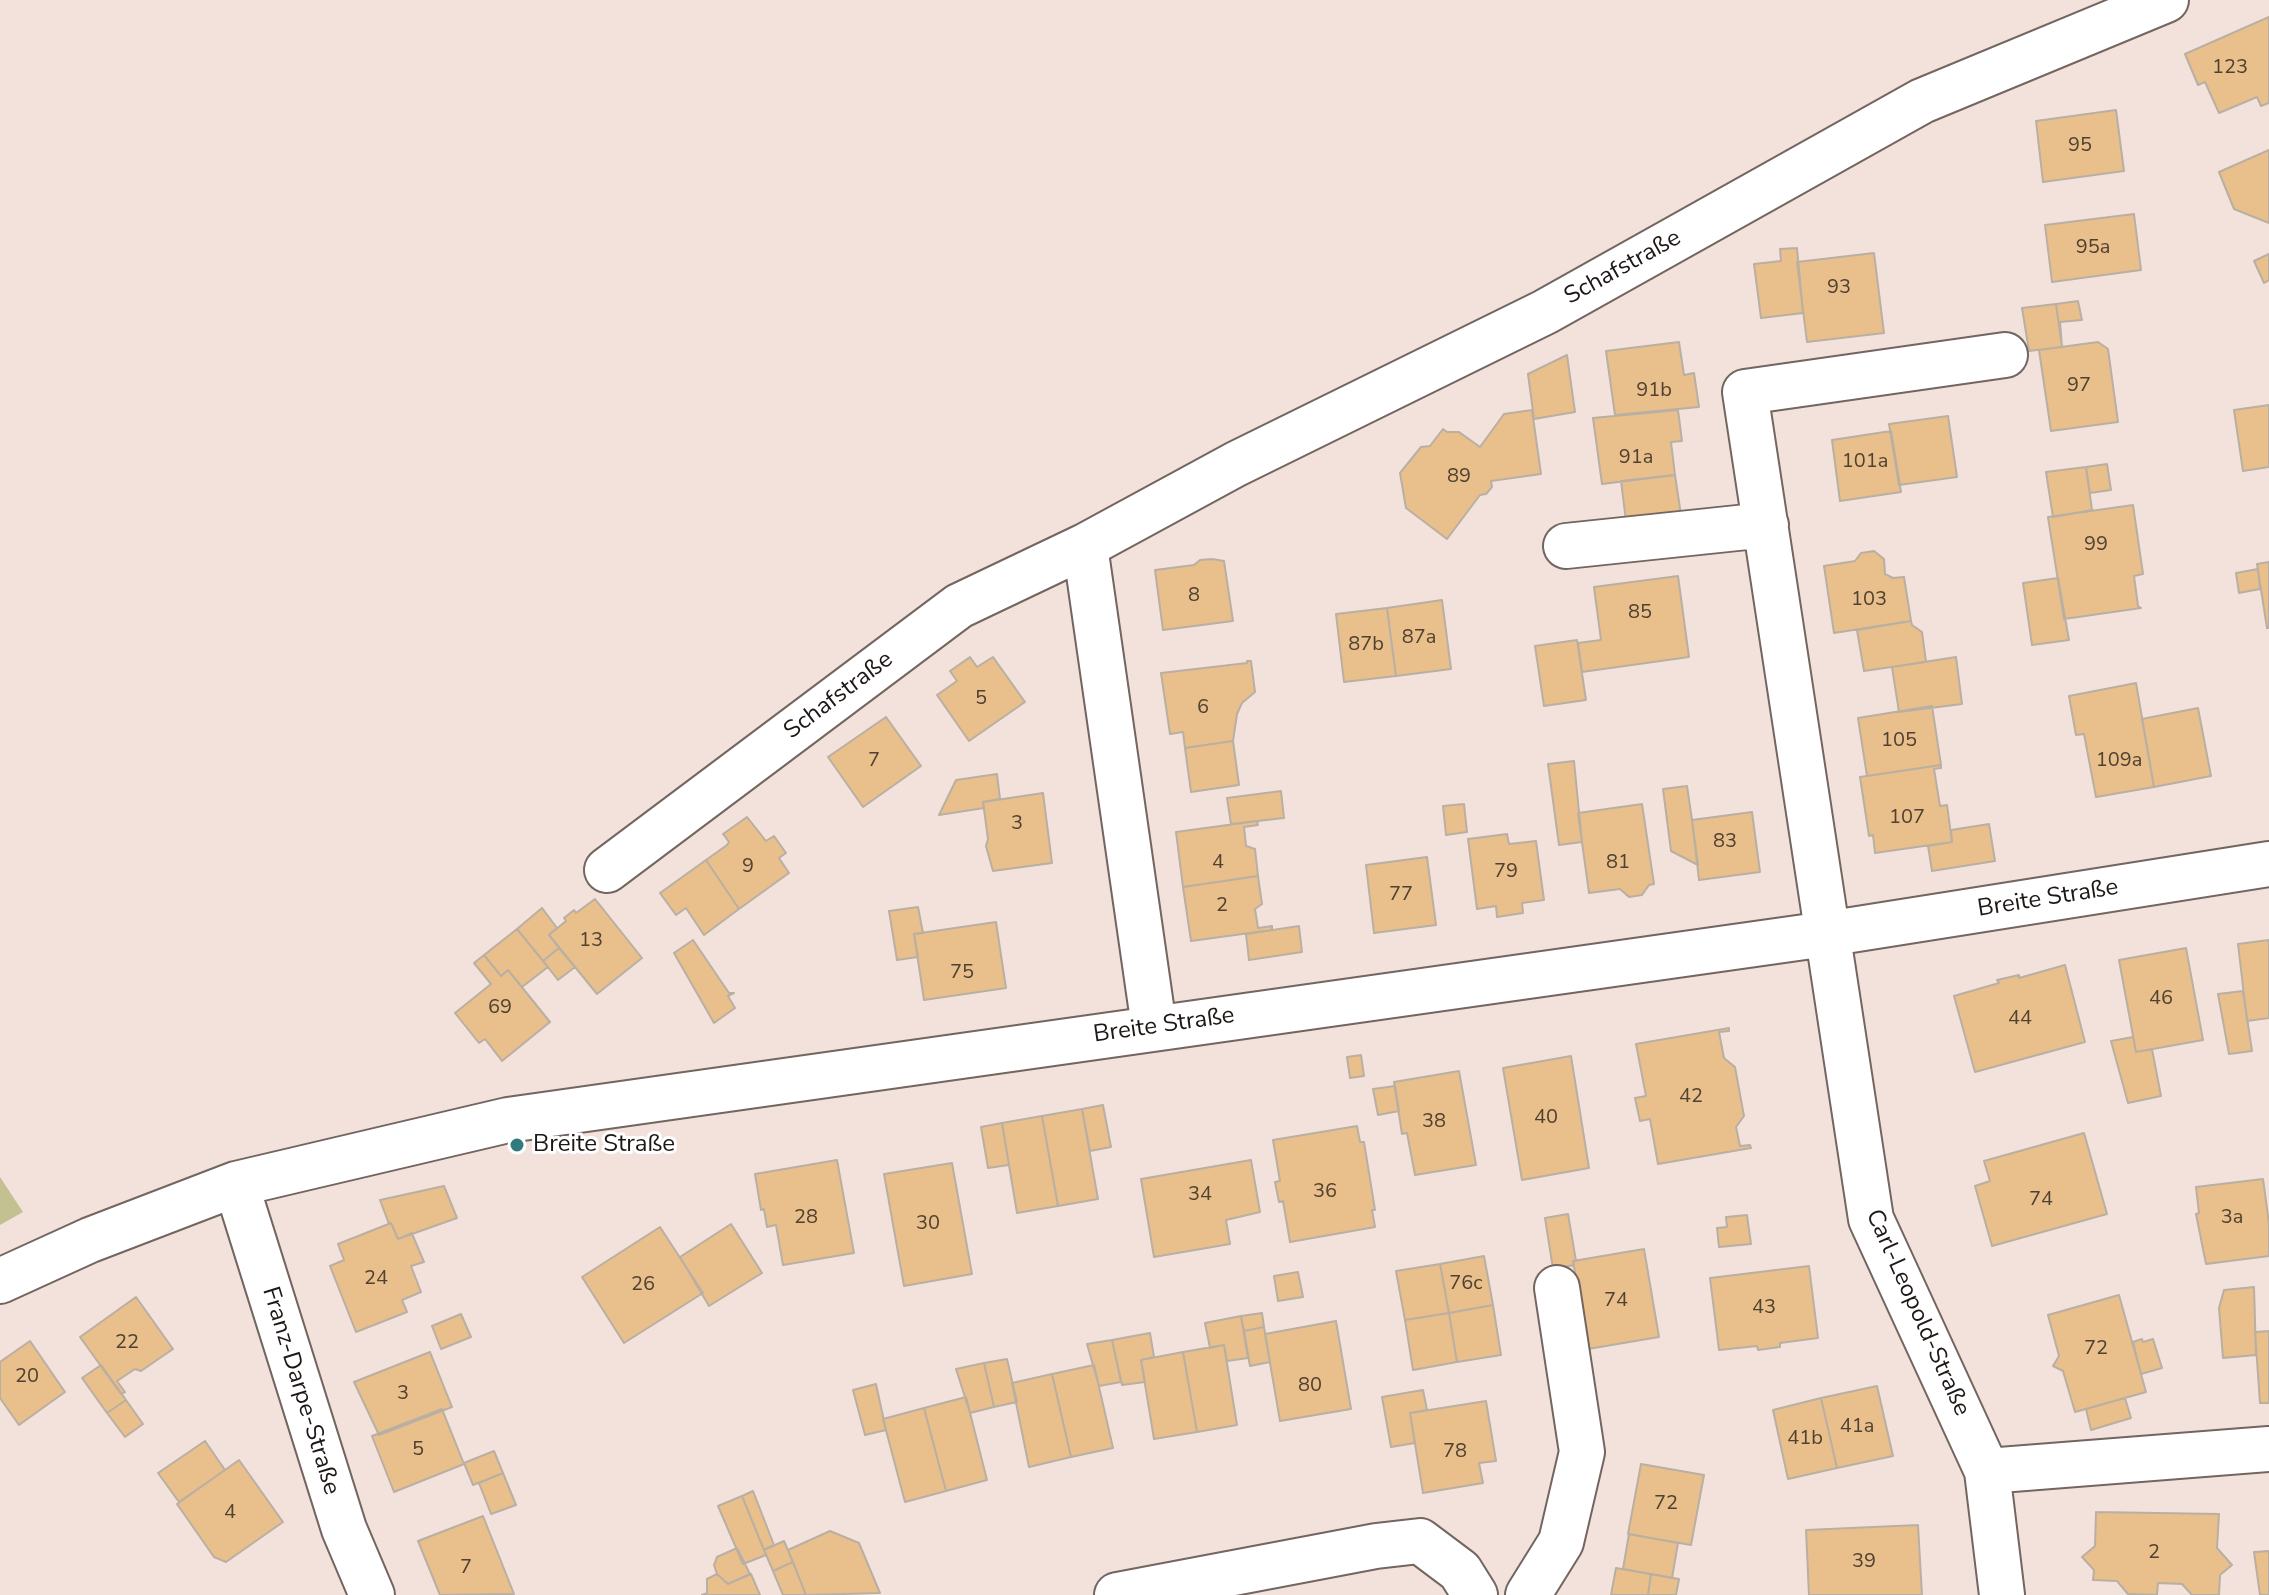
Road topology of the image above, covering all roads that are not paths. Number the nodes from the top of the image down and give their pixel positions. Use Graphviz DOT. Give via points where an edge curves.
graph roads {
  1 [pos="2166,0"];
  2 [pos="2005,355"];
  3 [pos="1766,525"];
  4 [pos="1085,546"];
  5 [pos="1566,546"];
  6 [pos="2269,864"];
  7 [pos="607,870"];
  8 [pos="1826,934"];
  9 [pos="1154,1027"];
  10 [pos="236,1184"];
  11 [pos="0,1281"];
  12 [pos="1557,1288"];
  13 [pos="2269,1449"];
  14 [pos="1987,1471"];
  15 [pos="372,1595"];
  16 [pos="1117,1595"];
  17 [pos="1475,1595"];
  18 [pos="1528,1595"];
  19 [pos="2002,1595"];
  1 -- 4 [label="street, Schafstraße" via="1922,101 1545,312 1236,464"];
  2 -- 3 [label="street" via="1745,392"];
  3 -- 5 [label="street"];
  3 -- 8 [label="street"];
  4 -- 7 [label="street, Schafstraße" via="959,606"];
  4 -- 9 [label="street"];
  6 -- 8 [label="street, Breite Straße"];
  8 -- 9 [label="street, Breite Straße"];
  8 -- 14 [label="street, Carl-Leopold-Straße" via="1871,1219"];
  9 -- 10 [label="street, Breite Straße" via="508,1120"];
  10 -- 11 [label="street, Breite Straße"];
  10 -- 15 [label="street, Franz-Darpe-Straße" via="344,1529"];
  12 -- 18 [label="street" via="1582,1452 1561,1542"];
  13 -- 14 [label="street"];
  14 -- 19 [label="street, Carl-Leopold-Straße"];
  16 -- 17 [label="street" via="1420,1541 1460,1571"];
}
